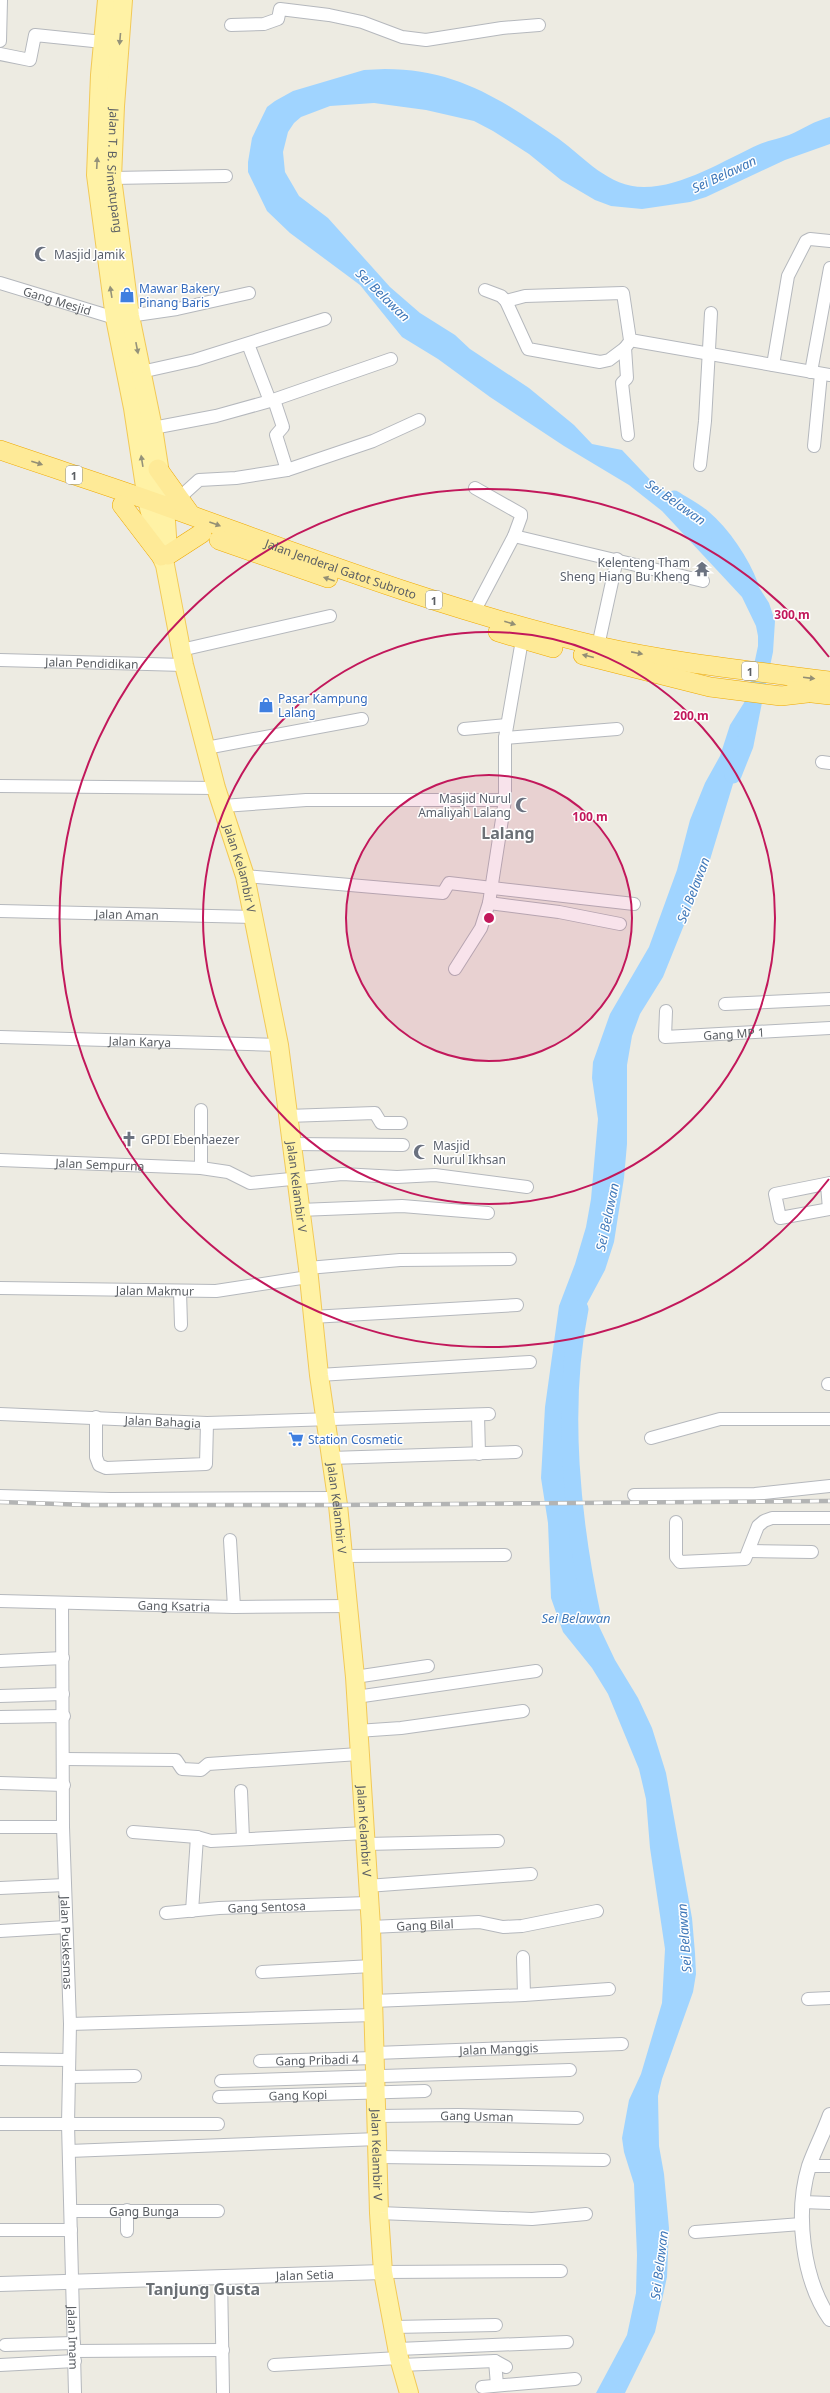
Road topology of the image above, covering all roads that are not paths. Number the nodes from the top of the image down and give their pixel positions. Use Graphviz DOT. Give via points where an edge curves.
graph roads {
  1 [pos="1,0"];
  2 [pos="106,0"];
  3 [pos="123,0"];
  4 [pos="278,5"];
  5 [pos="231,25"];
  6 [pos="539,25"];
  7 [pos="0,41"];
  8 [pos="103,42"];
  9 [pos="0,54"];
  10 [pos="226,176"];
  11 [pos="112,178"];
  12 [pos="830,241"];
  13 [pos="830,268"];
  14 [pos="0,283"];
  15 [pos="485,290"];
  16 [pos="249,293"];
  17 [pos="506,301"];
  18 [pos="711,313"];
  19 [pos="122,317"];
  20 [pos="326,319"];
  21 [pos="248,344"];
  22 [pos="628,344"];
  23 [pos="710,353"];
  24 [pos="391,359"];
  25 [pos="773,365"];
  26 [pos="142,372"];
  27 [pos="821,374"];
  28 [pos="272,400"];
  29 [pos="419,420"];
  30 [pos="153,428"];
  31 [pos="628,435"];
  32 [pos="814,446"];
  33 [pos="0,450"];
  34 [pos="0,464"];
  35 [pos="700,465"];
  36 [pos="158,469"];
  37 [pos="287,470"];
  38 [pos="475,488"];
  39 [pos="122,505"];
  40 [pos="162,508"];
  41 [pos="202,533"];
  42 [pos="514,536"];
  43 [pos="164,559"];
  44 [pos="617,559"];
  45 [pos="703,581"];
  46 [pos="474,612"];
  47 [pos="330,616"];
  48 [pos="522,640"];
  49 [pos="598,646"];
  50 [pos="183,657"];
  51 [pos="0,660"];
  52 [pos="711,677"];
  53 [pos="830,681"];
  54 [pos="785,687"];
  55 [pos="830,695"];
  56 [pos="362,720"];
  57 [pos="507,725"];
  58 [pos="464,729"];
  59 [pos="617,729"];
  60 [pos="505,738"];
  61 [pos="206,748"];
  62 [pos="0,786"];
  63 [pos="216,788"];
  64 [pos="505,800"];
  65 [pos="223,806"];
  66 [pos="245,876"];
  67 [pos="493,887"];
  68 [pos="489,903"];
  69 [pos="634,904"];
  70 [pos="0,911"];
  71 [pos="254,917"];
  72 [pos="620,924"];
  73 [pos="455,969"];
  74 [pos="830,999"];
  75 [pos="726,1004"];
  76 [pos="666,1011"];
  77 [pos="830,1028"];
  78 [pos="0,1037"];
  79 [pos="279,1045"];
  80 [pos="201,1110"];
  81 [pos="287,1116"];
  82 [pos="401,1123"];
  83 [pos="291,1144"];
  84 [pos="403,1146"];
  85 [pos="0,1160"];
  86 [pos="200,1168"];
  87 [pos="296,1177"];
  88 [pos="828,1184"];
  89 [pos="527,1187"];
  90 [pos="830,1209"];
  91 [pos="299,1210"];
  92 [pos="488,1213"];
  93 [pos="510,1259"];
  94 [pos="308,1272"];
  95 [pos="0,1288"];
  96 [pos="180,1291"];
  97 [pos="517,1304"];
  98 [pos="312,1317"];
  99 [pos="181,1325"];
  100 [pos="530,1362"];
  101 [pos="319,1375"];
  102 [pos="0,1414"];
  103 [pos="96,1417"];
  104 [pos="325,1418"];
  105 [pos="830,1418"];
  106 [pos="208,1423"];
  107 [pos="651,1438"];
  108 [pos="516,1452"];
  109 [pos="478,1454"];
  110 [pos="330,1458"];
  111 [pos="830,1486"];
  112 [pos="634,1495"];
  113 [pos="0,1496"];
  114 [pos="337,1498"];
  115 [pos="830,1518"];
  116 [pos="676,1522"];
  117 [pos="230,1540"];
  118 [pos="749,1551"];
  119 [pos="812,1552"];
  120 [pos="505,1555"];
  121 [pos="343,1556"];
  122 [pos="0,1601"];
  123 [pos="62,1604"];
  124 [pos="349,1606"];
  125 [pos="234,1607"];
  126 [pos="63,1658"];
  127 [pos="0,1661"];
  128 [pos="428,1666"];
  129 [pos="536,1670"];
  130 [pos="355,1677"];
  131 [pos="63,1694"];
  132 [pos="0,1696"];
  133 [pos="356,1697"];
  134 [pos="524,1711"];
  135 [pos="64,1716"];
  136 [pos="0,1717"];
  137 [pos="357,1731"];
  138 [pos="359,1754"];
  139 [pos="64,1759"];
  140 [pos="0,1783"];
  141 [pos="64,1785"];
  142 [pos="241,1792"];
  143 [pos="0,1826"];
  144 [pos="64,1827"];
  145 [pos="133,1832"];
  146 [pos="197,1837"];
  147 [pos="243,1839"];
  148 [pos="365,1839"];
  149 [pos="498,1841"];
  150 [pos="531,1874"];
  151 [pos="65,1885"];
  152 [pos="0,1888"];
  153 [pos="368,1895"];
  154 [pos="192,1911"];
  155 [pos="597,1911"];
  156 [pos="166,1913"];
  157 [pos="66,1927"];
  158 [pos="371,1927"];
  159 [pos="0,1931"];
  160 [pos="523,1957"];
  161 [pos="372,1966"];
  162 [pos="262,1972"];
  163 [pos="609,1989"];
  164 [pos="524,1995"];
  165 [pos="830,1998"];
  166 [pos="808,1999"];
  167 [pos="374,2008"];
  168 [pos="70,2024"];
  169 [pos="622,2044"];
  170 [pos="0,2058"];
  171 [pos="69,2060"];
  172 [pos="260,2061"];
  173 [pos="375,2062"];
  174 [pos="570,2070"];
  175 [pos="135,2076"];
  176 [pos="69,2077"];
  177 [pos="221,2081"];
  178 [pos="425,2091"];
  179 [pos="377,2093"];
  180 [pos="219,2097"];
  181 [pos="830,2115"];
  182 [pos="377,2116"];
  183 [pos="577,2118"];
  184 [pos="0,2124"];
  185 [pos="68,2124"];
  186 [pos="218,2124"];
  187 [pos="827,2135"];
  188 [pos="379,2148"];
  189 [pos="69,2150"];
  190 [pos="604,2160"];
  191 [pos="809,2166"];
  192 [pos="830,2166"];
  193 [pos="802,2202"];
  194 [pos="830,2203"];
  195 [pos="127,2210"];
  196 [pos="218,2210"];
  197 [pos="71,2211"];
  198 [pos="379,2213"];
  199 [pos="586,2214"];
  200 [pos="801,2224"];
  201 [pos="0,2230"];
  202 [pos="71,2230"];
  203 [pos="127,2231"];
  204 [pos="694,2232"];
  205 [pos="561,2271"];
  206 [pos="383,2272"];
  207 [pos="221,2277"];
  208 [pos="72,2282"];
  209 [pos="0,2284"];
  210 [pos="830,2319"];
  211 [pos="496,2325"];
  212 [pos="393,2327"];
  213 [pos="567,2342"];
  214 [pos="5,2345"];
  215 [pos="223,2350"];
  216 [pos="74,2351"];
  217 [pos="399,2357"];
  218 [pos="495,2361"];
  219 [pos="0,2364"];
  220 [pos="274,2365"];
  221 [pos="506,2367"];
  222 [pos="575,2379"];
  223 [pos="497,2385"];
  224 [pos="482,2387"];
  225 [pos="75,2393"];
  226 [pos="223,2393"];
  227 [pos="409,2393"];
  1 -- 7 [label="street"];
  2 -- 8 [label="main road, Jalan T. B. Simatupang"];
  3 -- 11 [label="main road, Jalan T. B. Simatupang, one-way"];
  4 -- 5 [label="street" via="278,19 270,23"];
  4 -- 6 [label="street" via="355,20 402,37 426,40"];
  8 -- 9 [label="street" via="35,35 30,60"];
  19 -- 8 [label="main road, Jalan T. B. Simatupang, one-way" via="96,175"];
  10 -- 11 [label="street"];
  11 -- 19 [label="main road, Jalan T. B. Simatupang"];
  12 -- 25 [label="street" via="806,241 788,276"];
  13 -- 27 [label="street"];
  14 -- 19 [label="street, Gang Mesjid"];
  15 -- 17 [label="street" via="501,296"];
  16 -- 19 [label="street"];
  17 -- 22 [label="street" via="528,349 600,362 609,360"];
  17 -- 22 [label="street" via="525,296 623,293"];
  18 -- 23 [label="street"];
  19 -- 26 [label="main road, Jalan T. B. Simatupang, one-way"];
  40 -- 19 [label="main road, Jalan T. B. Simatupang, one-way" via="133,408"];
  20 -- 21 [label="street"];
  21 -- 26 [label="street"];
  21 -- 28 [label="street"];
  22 -- 23 [label="street"];
  22 -- 31 [label="street" via="627,378 622,383 622,395"];
  23 -- 25 [label="street"];
  23 -- 35 [label="street"];
  24 -- 28 [label="street"];
  25 -- 27 [label="street"];
  26 -- 30 [label="main road, Jalan T. B. Simatupang"];
  27 -- 32 [label="street"];
  28 -- 30 [label="street" via="216,416"];
  28 -- 37 [label="street" via="283,427 276,435"];
  29 -- 37 [label="street" via="373,441"];
  30 -- 36 [label="main road, Jalan T. B. Simatupang"];
  33 -- 40 [label="highway, Jalan Jenderal Gatot Subroto / 1, one-way"];
  34 -- 39 [label="highway, Jalan Jenderal Gatot Subroto / 1"];
  36 -- 40 [label="highway"];
  37 -- 40 [label="street" via="236,478 199,480"];
  38 -- 42 [label="street" via="521,514"];
  39 -- 40 [label="highway, Jalan Jenderal Gatot Subroto / 1"];
  39 -- 43 [label="highway"];
  40 -- 41 [label="highway, Jalan Jenderal Gatot Subroto / 1"];
  40 -- 43 [label="main road, Jalan Kelambir V"];
  40 -- 46 [label="highway, Jalan Jenderal Gatot Subroto / 1, one-way" via="191,515 365,578"];
  41 -- 43 [label="highway"];
  48 -- 41 [label="highway, Jalan Jenderal Gatot Subroto / 1, one-way" via="345,584"];
  42 -- 44 [label="street"];
  42 -- 46 [label="street"];
  43 -- 50 [label="main road, Jalan Kelambir V"];
  44 -- 45 [label="street"];
  44 -- 49 [label="street"];
  46 -- 49 [label="highway, Jalan Jenderal Gatot Subroto / 1, one-way"];
  47 -- 50 [label="street, Jalan Pendidikan"];
  52 -- 48 [label="highway, Jalan Jenderal Gatot Subroto / 1, one-way" via="680,678"];
  48 -- 57 [label="street"];
  49 -- 52 [label="highway, Jalan Jenderal Gatot Subroto / 1, one-way"];
  50 -- 51 [label="street, Jalan Pendidikan"];
  50 -- 61 [label="main road, Jalan Kelambir V"];
  52 -- 54 [label="highway, 1"];
  54 -- 53 [label="highway, 1, one-way"];
  54 -- 55 [label="highway, 1" via="807,693"];
  56 -- 61 [label="street"];
  57 -- 58 [label="street"];
  57 -- 60 [label="street"];
  59 -- 60 [label="street"];
  60 -- 64 [label="street"];
  61 -- 63 [label="main road, Jalan Kelambir V"];
  62 -- 63 [label="street"];
  63 -- 65 [label="main road, Jalan Kelambir V"];
  64 -- 65 [label="street" via="306,800"];
  64 -- 67 [label="street"];
  65 -- 66 [label="main road, Jalan Kelambir V"];
  66 -- 67 [label="street" via="443,893 448,883"];
  66 -- 71 [label="main road, Jalan Kelambir V"];
  67 -- 68 [label="street"];
  67 -- 69 [label="street"];
  68 -- 72 [label="street" via="559,912"];
  68 -- 73 [label="street" via="481,928"];
  70 -- 71 [label="street, Jalan Aman"];
  71 -- 79 [label="main road, Jalan Kelambir V"];
  74 -- 75 [label="street"];
  76 -- 77 [label="street, Gang MP 1" via="665,1037"];
  78 -- 79 [label="street, Jalan Karya"];
  79 -- 81 [label="main road, Jalan Kelambir V"];
  80 -- 86 [label="street"];
  81 -- 82 [label="street" via="375,1113 382,1123"];
  81 -- 83 [label="main road, Jalan Kelambir V"];
  83 -- 84 [label="street"];
  83 -- 87 [label="main road, Jalan Kelambir V"];
  85 -- 86 [label="street, Jalan Sempurna"];
  86 -- 87 [label="street, Jalan Sempurna" via="228,1172 250,1183"];
  87 -- 89 [label="street, Jalan Sempurna" via="342,1174 435,1175"];
  87 -- 91 [label="main road, Jalan Kelambir V"];
  88 -- 90 [label="street"];
  88 -- 90 [label="street" via="775,1194 780,1218"];
  91 -- 92 [label="street" via="402,1206"];
  91 -- 94 [label="main road, Jalan Kelambir V"];
  93 -- 94 [label="street, Jalan Makmur" via="400,1260"];
  94 -- 96 [label="street, Jalan Makmur" via="216,1291"];
  94 -- 98 [label="main road, Jalan Kelambir V"];
  95 -- 96 [label="street, Jalan Makmur"];
  96 -- 99 [label="street"];
  97 -- 98 [label="street"];
  98 -- 101 [label="main road, Jalan Kelambir V"];
  100 -- 101 [label="street"];
  101 -- 104 [label="main road, Jalan Kelambir V"];
  102 -- 103 [label="street, Jalan Bahagia"];
  103 -- 106 [label="street, Jalan Bahagia"];
  103 -- 106 [label="street" via="96,1457 99,1465 106,1468 206,1464"];
  104 -- 106 [label="street, Jalan Bahagia"];
  104 -- 109 [label="street, Jalan Bahagia" via="484,1415"];
  104 -- 110 [label="main road, Jalan Kelambir V"];
  105 -- 107 [label="street" via="720,1419"];
  108 -- 109 [label="street"];
  109 -- 110 [label="street"];
  110 -- 114 [label="main road, Jalan Kelambir V"];
  111 -- 112 [label="street" via="755,1494"];
  113 -- 114 [label="street" via="111,1499"];
  114 -- 121 [label="main road, Jalan Kelambir V"];
  115 -- 118 [label="street" via="772,1518 758,1526"];
  116 -- 118 [label="street" via="676,1557 680,1562 744,1558"];
  117 -- 125 [label="street"];
  118 -- 119 [label="street"];
  120 -- 121 [label="street"];
  121 -- 124 [label="main road, Jalan Kelambir V"];
  122 -- 123 [label="street, Gang Ksatria"];
  123 -- 125 [label="street, Gang Ksatria"];
  123 -- 126 [label="street, Jalan Puskesmas"];
  124 -- 125 [label="street, Gang Ksatria"];
  124 -- 130 [label="main road, Jalan Kelambir V"];
  126 -- 127 [label="street"];
  126 -- 131 [label="street, Jalan Puskesmas"];
  128 -- 130 [label="street"];
  129 -- 133 [label="street"];
  130 -- 133 [label="main road, Jalan Kelambir V"];
  131 -- 132 [label="street"];
  131 -- 135 [label="street, Jalan Puskesmas"];
  133 -- 137 [label="main road, Jalan Kelambir V"];
  134 -- 137 [label="street" via="416,1727"];
  135 -- 136 [label="street"];
  135 -- 139 [label="street, Jalan Puskesmas"];
  137 -- 138 [label="main road, Jalan Kelambir V"];
  138 -- 139 [label="street" via="208,1764 198,1770 182,1769 176,1760"];
  138 -- 148 [label="main road, Jalan Kelambir V"];
  139 -- 141 [label="street, Jalan Puskesmas"];
  140 -- 141 [label="street"];
  141 -- 144 [label="street, Jalan Puskesmas"];
  142 -- 147 [label="street"];
  143 -- 144 [label="street"];
  144 -- 151 [label="street, Jalan Puskesmas"];
  145 -- 146 [label="street"];
  146 -- 147 [label="street" via="211,1841"];
  146 -- 154 [label="street"];
  147 -- 148 [label="street"];
  148 -- 149 [label="street" via="426,1844"];
  148 -- 153 [label="main road, Jalan Kelambir V"];
  150 -- 153 [label="street, Gang Sentosa"];
  151 -- 152 [label="street"];
  151 -- 157 [label="street, Jalan Puskesmas"];
  153 -- 154 [label="street, Gang Sentosa"];
  153 -- 158 [label="main road, Jalan Kelambir V"];
  154 -- 156 [label="street, Gang Sentosa"];
  155 -- 158 [label="street, Gang Bilal" via="522,1926 503,1927 479,1922"];
  157 -- 159 [label="street"];
  157 -- 168 [label="street, Jalan Puskesmas"];
  158 -- 161 [label="main road, Jalan Kelambir V"];
  160 -- 164 [label="street"];
  161 -- 162 [label="street"];
  161 -- 167 [label="main road, Jalan Kelambir V"];
  163 -- 164 [label="street"];
  164 -- 167 [label="street"];
  165 -- 166 [label="street"];
  167 -- 168 [label="street"];
  167 -- 173 [label="main road, Jalan Kelambir V"];
  168 -- 171 [label="street, Jalan Puskesmas"];
  169 -- 173 [label="street, Jalan Manggis"];
  170 -- 171 [label="street"];
  171 -- 176 [label="street, Jalan Puskesmas"];
  172 -- 173 [label="street, Gang Pribadi 4"];
  173 -- 174 [label="street"];
  173 -- 177 [label="street"];
  173 -- 179 [label="main road, Jalan Kelambir V"];
  175 -- 176 [label="street"];
  176 -- 185 [label="street, Jalan Puskesmas"];
  178 -- 179 [label="street, Gang Kopi"];
  179 -- 180 [label="street, Gang Kopi"];
  179 -- 182 [label="main road, Jalan Kelambir V"];
  181 -- 187 [label="street"];
  182 -- 183 [label="street, Gang Usman"];
  182 -- 188 [label="main road, Jalan Kelambir V"];
  184 -- 185 [label="street"];
  185 -- 186 [label="street"];
  185 -- 189 [label="street, Jalan Puskesmas"];
  187 -- 191 [label="street"];
  188 -- 189 [label="street"];
  188 -- 190 [label="street"];
  188 -- 198 [label="main road, Jalan Kelambir V"];
  189 -- 197 [label="street, Jalan Puskesmas"];
  191 -- 192 [label="street"];
  191 -- 193 [label="street"];
  193 -- 194 [label="street"];
  193 -- 200 [label="street"];
  195 -- 196 [label="street, Gang Bunga"];
  195 -- 197 [label="street, Gang Bunga"];
  195 -- 203 [label="street"];
  197 -- 202 [label="street, Jalan Puskesmas"];
  198 -- 199 [label="street" via="525,2219"];
  198 -- 206 [label="main road, Jalan Kelambir V"];
  200 -- 204 [label="street"];
  200 -- 210 [label="street" via="810,2274"];
  201 -- 202 [label="street"];
  202 -- 208 [label="street, Jalan Puskesmas"];
  205 -- 206 [label="street, Jalan Setia"];
  206 -- 207 [label="street, Jalan Setia"];
  206 -- 212 [label="main road, Jalan Kelambir V"];
  207 -- 208 [label="street, Jalan Setia"];
  207 -- 215 [label="street"];
  208 -- 209 [label="street, Jalan Setia"];
  208 -- 216 [label="street, Jalan Imam"];
  211 -- 212 [label="street"];
  212 -- 217 [label="main road, Jalan Kelambir V"];
  213 -- 217 [label="street"];
  214 -- 216 [label="street"];
  215 -- 216 [label="street"];
  215 -- 226 [label="street"];
  216 -- 219 [label="street"];
  216 -- 225 [label="street, Jalan Imam"];
  217 -- 218 [label="street"];
  217 -- 220 [label="street"];
  217 -- 227 [label="main road, Jalan Kelambir V"];
  218 -- 221 [label="street"];
  218 -- 223 [label="street"];
  222 -- 223 [label="street"];
  223 -- 224 [label="street"];
}
